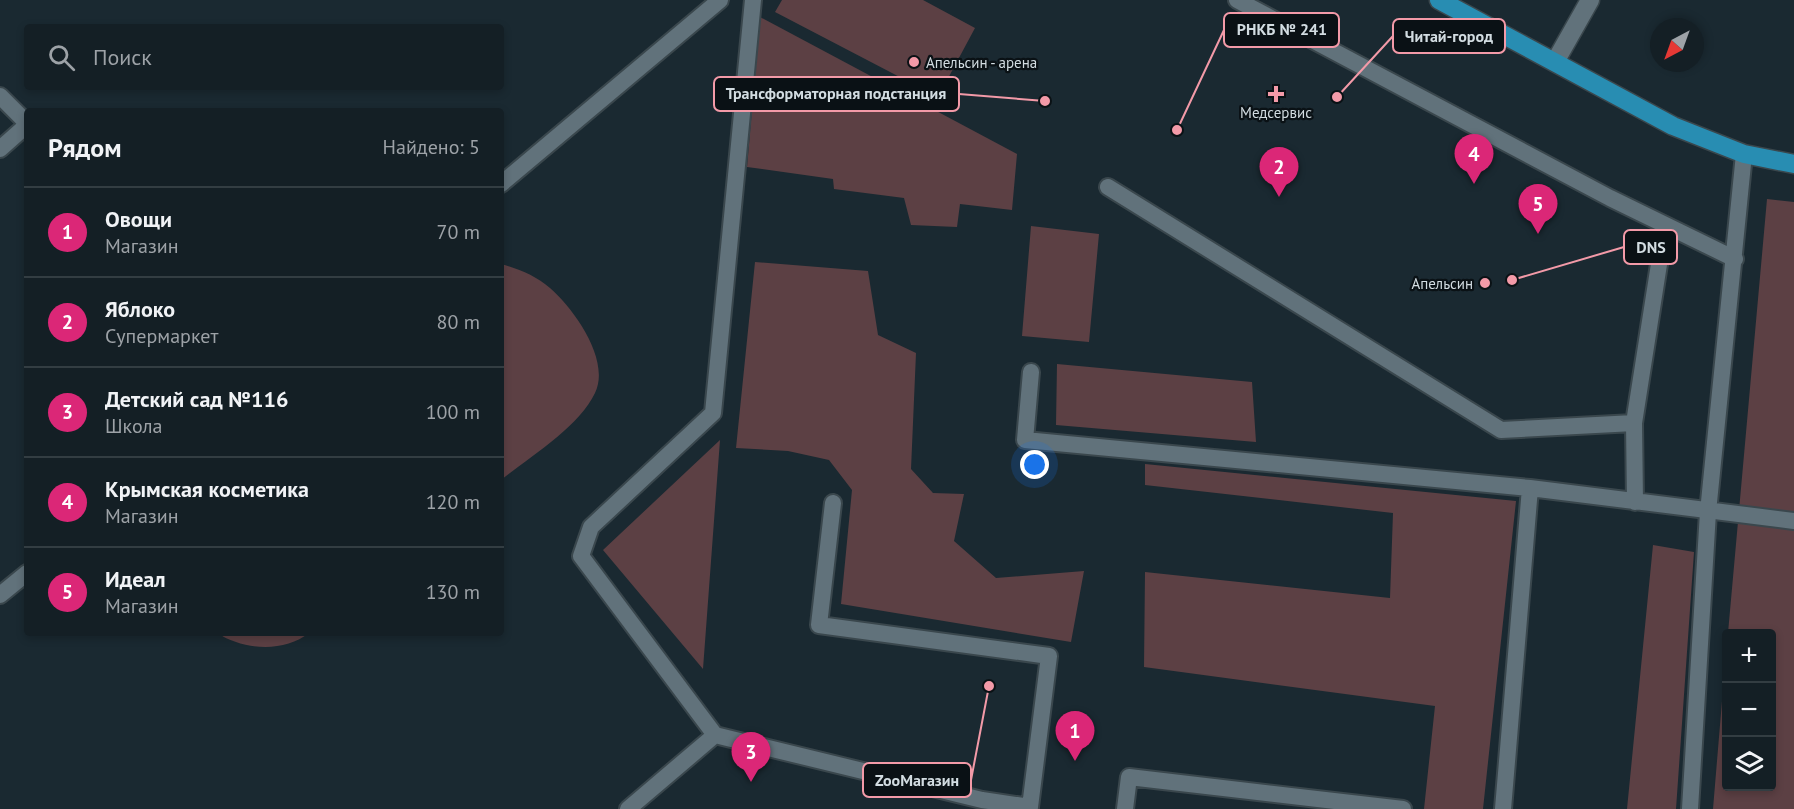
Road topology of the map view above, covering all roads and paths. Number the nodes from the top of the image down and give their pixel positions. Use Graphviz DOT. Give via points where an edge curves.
graph roads {
  1 [pos="720,0"];
  2 [pos="753,0"];
  3 [pos="1238,0"];
  4 [pos="1439,0"];
  5 [pos="1590,0"];
  6 [pos="1555,62"];
  7 [pos="0,96"];
  8 [pos="24,121"];
  9 [pos="24,127"];
  10 [pos="0,149"];
  11 [pos="1744,154"];
  12 [pos="1794,164"];
  13 [pos="504,181"];
  14 [pos="1108,187"];
  15 [pos="1665,226"];
  16 [pos="1735,259"];
  17 [pos="1031,372"];
  18 [pos="1634,423"];
  19 [pos="1530,488"];
  20 [pos="833,502"];
  21 [pos="1635,502"];
  22 [pos="1708,512"];
  23 [pos="1794,521"];
  24 [pos="24,575"];
  25 [pos="0,595"];
  26 [pos="715,735"];
  27 [pos="982,804"];
  28 [pos="1036,808"];
  29 [pos="628,809"];
  30 [pos="1125,809"];
  31 [pos="1403,809"];
  32 [pos="1503,809"];
  33 [pos="1690,809"];
  1 -- 13 [label="lane"];
  2 -- 26 [label="lane" via="713,413 591,527 581,556"];
  3 -- 15 [label="lane"];
  4 -- 6 [label="main road"];
  5 -- 6 [label="street"];
  6 -- 11 [label="main road" via="1673,126"];
  7 -- 8 [label="lane"];
  9 -- 10 [label="lane"];
  11 -- 12 [label="main road"];
  11 -- 16 [label="lane"];
  14 -- 18 [label="lane" via="1501,430"];
  15 -- 16 [label="lane"];
  15 -- 18 [label="lane"];
  16 -- 22 [label="lane"];
  17 -- 19 [label="lane" via="1025,440"];
  18 -- 21 [label="lane"];
  19 -- 21 [label="lane"];
  19 -- 32 [label="lane"];
  20 -- 28 [label="lane" via="819,625 1049,656"];
  21 -- 22 [label="lane"];
  22 -- 23 [label="lane"];
  22 -- 33 [label="lane"];
  24 -- 25 [label="lane"];
  26 -- 27 [label="lane"];
  26 -- 29 [label="lane"];
  27 -- 28 [label="lane"];
  30 -- 31 [label="lane" via="1129,777"];
}
